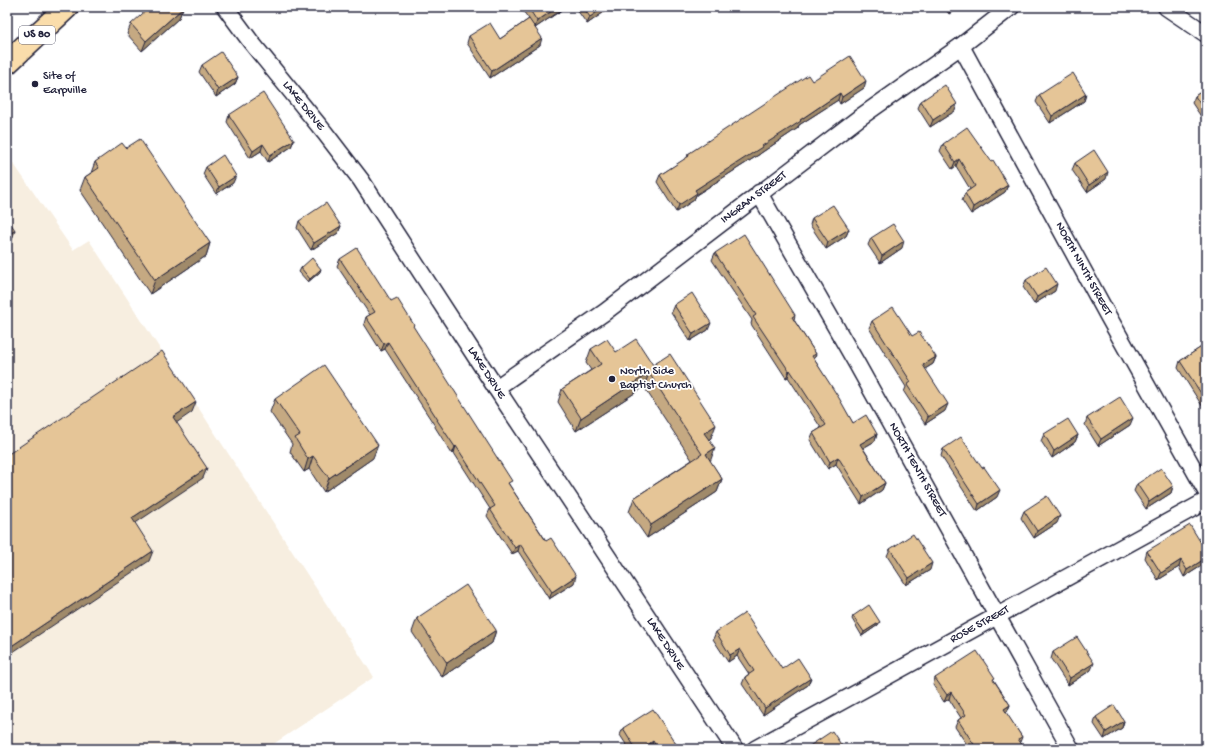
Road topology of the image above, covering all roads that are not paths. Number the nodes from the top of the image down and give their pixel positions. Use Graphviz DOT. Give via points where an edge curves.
graph roads {
  1 [pos="67,7"];
  2 [pos="225,7"];
  3 [pos="1010,7"];
  4 [pos="1166,7"];
  5 [pos="1206,34"];
  6 [pos="961,46"];
  7 [pos="7,63"];
  8 [pos="759,193"];
  9 [pos="496,388"];
  10 [pos="1206,491"];
  11 [pos="1206,501"];
  12 [pos="997,615"];
  13 [pos="735,749"];
  14 [pos="755,749"];
  15 [pos="1071,749"];
  1 -- 7 [label="main road, US 80"];
  2 -- 9 [label="street, LAKE DRIVE" via="361,180"];
  3 -- 6 [label="street, INGRAM STREET"];
  4 -- 5 [label="street"];
  6 -- 8 [label="street, INGRAM STREET"];
  6 -- 10 [label="street, NORTH NINTH STREET"];
  8 -- 9 [label="street, INGRAM STREET" via="605,312"];
  8 -- 12 [label="street, NORTH TENTH STREET"];
  9 -- 13 [label="street, LAKE DRIVE"];
  11 -- 12 [label="street, ROSE STREET"];
  12 -- 14 [label="street, ROSE STREET"];
  12 -- 15 [label="street, NORTH TENTH STREET"];
}
